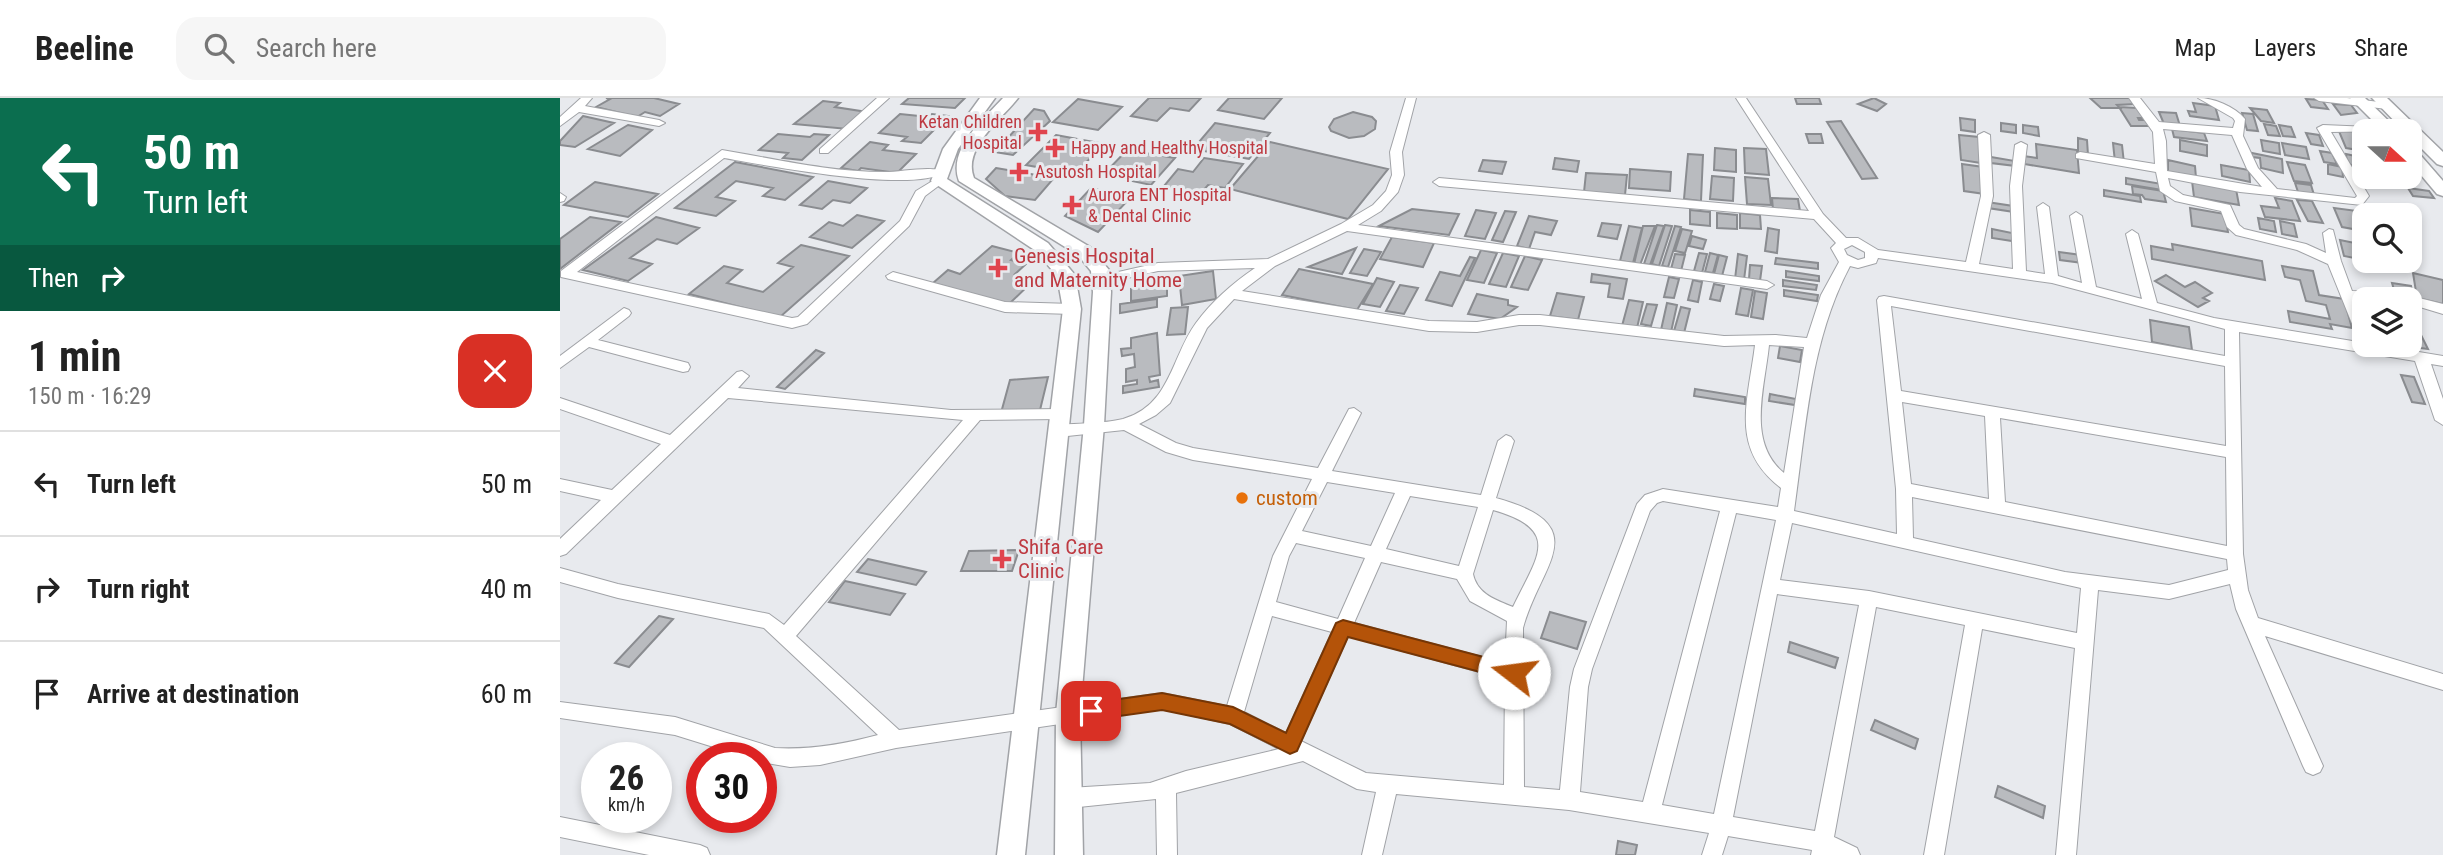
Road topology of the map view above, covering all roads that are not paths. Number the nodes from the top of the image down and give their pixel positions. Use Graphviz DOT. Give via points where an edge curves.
graph roads {
  1 [pos="587,98"];
  2 [pos="884,98"];
  3 [pos="988,98"];
  4 [pos="1011,98"];
  5 [pos="1411,98"];
  6 [pos="1741,98"];
  7 [pos="2134,98"];
  8 [pos="2203,98"];
  9 [pos="2319,98"];
  10 [pos="2359,100"];
  11 [pos="2383,102"];
  12 [pos="576,108"];
  13 [pos="2379,119"];
  14 [pos="560,123"];
  15 [pos="659,123"];
  16 [pos="2157,125"];
  17 [pos="2352,129"];
  18 [pos="2236,132"];
  19 [pos="1984,135"];
  20 [pos="2021,145"];
  21 [pos="824,151"];
  22 [pos="2080,156"];
  23 [pos="2443,161"];
  24 [pos="2422,167"];
  25 [pos="2161,171"];
  26 [pos="939,177"];
  27 [pos="2352,179"];
  28 [pos="1438,182"];
  29 [pos="2357,189"];
  30 [pos="2443,191"];
  31 [pos="2273,192"];
  32 [pos="2043,207"];
  33 [pos="1818,216"];
  34 [pos="2076,216"];
  35 [pos="1345,227"];
  36 [pos="2329,233"];
  37 [pos="2132,234"];
  38 [pos="1843,243"];
  39 [pos="1873,253"];
  40 [pos="1846,261"];
  41 [pos="2334,261"];
  42 [pos="1270,263"];
  43 [pos="1972,266"];
  44 [pos="2020,274"];
  45 [pos="893,276"];
  46 [pos="2052,279"];
  47 [pos="1101,280"];
  48 [pos="1767,285"];
  49 [pos="2090,289"];
  50 [pos="1230,294"];
  51 [pos="2348,295"];
  52 [pos="2352,305"];
  53 [pos="2151,306"];
  54 [pos="1072,309"];
  55 [pos="2443,309"];
  56 [pos="624,313"];
  57 [pos="2232,326"];
  58 [pos="1763,340"];
  59 [pos="587,342"];
  60 [pos="2352,342"];
  61 [pos="1812,343"];
  62 [pos="2421,357"];
  63 [pos="2443,361"];
  64 [pos="2233,362"];
  65 [pos="560,363"];
  66 [pos="683,367"];
  67 [pos="742,376"];
  68 [pos="725,392"];
  69 [pos="1895,395"];
  70 [pos="560,403"];
  71 [pos="1992,412"];
  72 [pos="1354,413"];
  73 [pos="975,416"];
  74 [pos="2443,420"];
  75 [pos="1060,422"];
  76 [pos="1126,424"];
  77 [pos="1094,425"];
  78 [pos="1506,441"];
  79 [pos="673,442"];
  80 [pos="2235,453"];
  81 [pos="1322,475"];
  82 [pos="560,485"];
  83 [pos="1790,485"];
  84 [pos="1405,489"];
  85 [pos="1904,489"];
  86 [pos="614,497"];
  87 [pos="1488,502"];
  88 [pos="1730,505"];
  89 [pos="1997,507"];
  90 [pos="1785,515"];
  91 [pos="1291,535"];
  92 [pos="1905,543"];
  93 [pos="560,549"];
  94 [pos="1376,554"];
  95 [pos="2235,554"];
  96 [pos="1465,574"];
  97 [pos="560,575"];
  98 [pos="2236,575"];
  99 [pos="2090,583"];
  100 [pos="1770,586"];
  101 [pos="1869,598"];
  102 [pos="1265,607"];
  103 [pos="1516,616"];
  104 [pos="1975,620"];
  105 [pos="2252,624"];
  106 [pos="1343,628"];
  107 [pos="785,636"];
  108 [pos="2086,643"];
  109 [pos="1514,673"];
  110 [pos="2443,681"];
  111 [pos="560,709"];
  112 [pos="1068,715"];
  113 [pos="1233,716"];
  114 [pos="1025,720"];
  115 [pos="896,739"];
  116 [pos="1297,748"];
  117 [pos="2313,766"];
  118 [pos="1388,784"];
  119 [pos="1166,788"];
  120 [pos="1514,795"];
  121 [pos="1069,798"];
  122 [pos="1569,800"];
  123 [pos="1650,812"];
  124 [pos="1722,824"];
  125 [pos="560,827"];
  126 [pos="1823,849"];
  127 [pos="700,855"];
  128 [pos="1011,855"];
  129 [pos="1069,855"];
  130 [pos="1167,855"];
  131 [pos="1372,855"];
  132 [pos="1712,855"];
  133 [pos="1850,855"];
  134 [pos="1934,855"];
  135 [pos="2066,855"];
  1 -- 12 [label="street"];
  2 -- 21 [label="street"];
  3 -- 26 [label="street" via="943,160"];
  4 -- 47 [label="street" via="968,151 962,173 968,181 1084,251 1100,270"];
  5 -- 35 [label="street" via="1396,152 1398,175 1392,192 1377,208"];
  6 -- 33 [label="street"];
  7 -- 16 [label="street"];
  8 -- 18 [label="street" via="2237,116 2240,125"];
  9 -- 10 [label="street"];
  10 -- 11 [label="street"];
  10 -- 13 [label="street"];
  11 -- 23 [label="street"];
  12 -- 14 [label="street"];
  12 -- 15 [label="street"];
  16 -- 18 [label="street"];
  16 -- 25 [label="street" via="2162,138"];
  17 -- 27 [label="street" via="2323,128"];
  18 -- 31 [label="street" via="2253,169"];
  19 -- 43 [label="street" via="1987,196"];
  20 -- 44 [label="street" via="2017,186"];
  22 -- 25 [label="street"];
  24 -- 30 [label="street"];
  25 -- 31 [label="street"];
  25 -- 41 [label="street" via="2164,188 2170,193 2226,208 2233,227 2240,232 2301,247"];
  26 -- 26 [label="street" via="920,194 905,223 802,321 792,323 566,274 722,154 869,177"];
  26 -- 54 [label="street" via="1042,247 1066,275"];
  28 -- 33 [label="street"];
  29 -- 31 [label="street" via="2363,199 2350,203"];
  32 -- 46 [label="street"];
  33 -- 38 [label="street"];
  34 -- 49 [label="street"];
  35 -- 42 [label="street"];
  35 -- 48 [label="street"];
  36 -- 41 [label="street"];
  37 -- 53 [label="street"];
  38 -- 39 [label="street" via="1864,244"];
  38 -- 40 [label="street" via="1837,251"];
  39 -- 40 [label="street" via="1871,260 1863,263"];
  39 -- 43 [label="street"];
  40 -- 61 [label="street" via="1828,295"];
  41 -- 51 [label="street"];
  42 -- 47 [label="street" via="1158,267"];
  42 -- 50 [label="street"];
  43 -- 44 [label="street"];
  44 -- 46 [label="street"];
  45 -- 54 [label="street" via="1005,307"];
  46 -- 49 [label="street"];
  47 -- 77 [label="street"];
  49 -- 53 [label="street"];
  50 -- 58 [label="street" via="1429,326 1477,327 1540,320 1724,341"];
  50 -- 76 [label="street" via="1201,326 1165,399"];
  51 -- 52 [label="street"];
  51 -- 55 [label="street" via="2395,296"];
  53 -- 57 [label="street"];
  54 -- 75 [label="street"];
  56 -- 59 [label="street"];
  57 -- 60 [label="street"];
  57 -- 64 [label="street"];
  58 -- 61 [label="street"];
  58 -- 83 [label="street" via="1754,436 1770,471"];
  59 -- 65 [label="street"];
  59 -- 66 [label="street"];
  61 -- 83 [label="street"];
  62 -- 63 [label="street"];
  62 -- 74 [label="street"];
  64 -- 69 [label="street" via="1884,300"];
  64 -- 80 [label="street"];
  67 -- 68 [label="street"];
  68 -- 73 [label="street"];
  68 -- 79 [label="street"];
  69 -- 71 [label="street"];
  69 -- 85 [label="street"];
  70 -- 79 [label="street"];
  71 -- 80 [label="street"];
  71 -- 89 [label="street"];
  72 -- 81 [label="street"];
  73 -- 75 [label="street"];
  73 -- 107 [label="street"];
  75 -- 77 [label="street"];
  75 -- 114 [label="street"];
  76 -- 77 [label="street"];
  76 -- 81 [label="street" via="1171,448 1193,454"];
  77 -- 112 [label="street"];
  78 -- 87 [label="street"];
  79 -- 86 [label="street"];
  80 -- 95 [label="street"];
  81 -- 84 [label="street"];
  81 -- 91 [label="street"];
  82 -- 86 [label="street"];
  83 -- 90 [label="street"];
  84 -- 87 [label="street"];
  84 -- 94 [label="street"];
  85 -- 89 [label="street"];
  85 -- 92 [label="street"];
  86 -- 93 [label="street"];
  87 -- 96 [label="street"];
  87 -- 103 [label="street" via="1534,520 1548,537 1546,556"];
  88 -- 90 [label="street"];
  88 -- 122 [label="street" via="1663,495 1643,508 1578,687"];
  88 -- 123 [label="street"];
  89 -- 95 [label="street"];
  90 -- 92 [label="street"];
  90 -- 100 [label="street"];
  91 -- 94 [label="street"];
  91 -- 102 [label="street"];
  92 -- 99 [label="street"];
  94 -- 96 [label="street"];
  94 -- 106 [label="street"];
  95 -- 98 [label="street"];
  96 -- 103 [label="street" via="1468,591 1475,597"];
  97 -- 107 [label="street" via="769,622"];
  98 -- 99 [label="street" via="2169,592"];
  98 -- 105 [label="street"];
  99 -- 108 [label="street"];
  100 -- 101 [label="street"];
  100 -- 124 [label="street"];
  101 -- 104 [label="street"];
  101 -- 126 [label="street"];
  102 -- 106 [label="street"];
  102 -- 113 [label="street"];
  103 -- 109 [label="street"];
  104 -- 108 [label="street"];
  104 -- 134 [label="street"];
  105 -- 110 [label="street"];
  105 -- 117 [label="street"];
  106 -- 109 [label="street"];
  106 -- 116 [label="street"];
  107 -- 115 [label="street"];
  108 -- 135 [label="street"];
  109 -- 120 [label="street"];
  111 -- 115 [label="street" via="675,726 791,759"];
  112 -- 113 [label="street" via="1162,701"];
  112 -- 114 [label="street"];
  112 -- 121 [label="street"];
  113 -- 116 [label="street"];
  114 -- 115 [label="street"];
  114 -- 128 [label="street"];
  116 -- 118 [label="street" via="1364,782"];
  116 -- 119 [label="street"];
  118 -- 120 [label="street"];
  118 -- 131 [label="street"];
  119 -- 121 [label="street"];
  119 -- 130 [label="street"];
  120 -- 122 [label="street"];
  121 -- 129 [label="street"];
  122 -- 123 [label="street"];
  123 -- 124 [label="street"];
  124 -- 126 [label="street"];
  124 -- 132 [label="street"];
  125 -- 127 [label="street"];
  126 -- 133 [label="street"];
}
